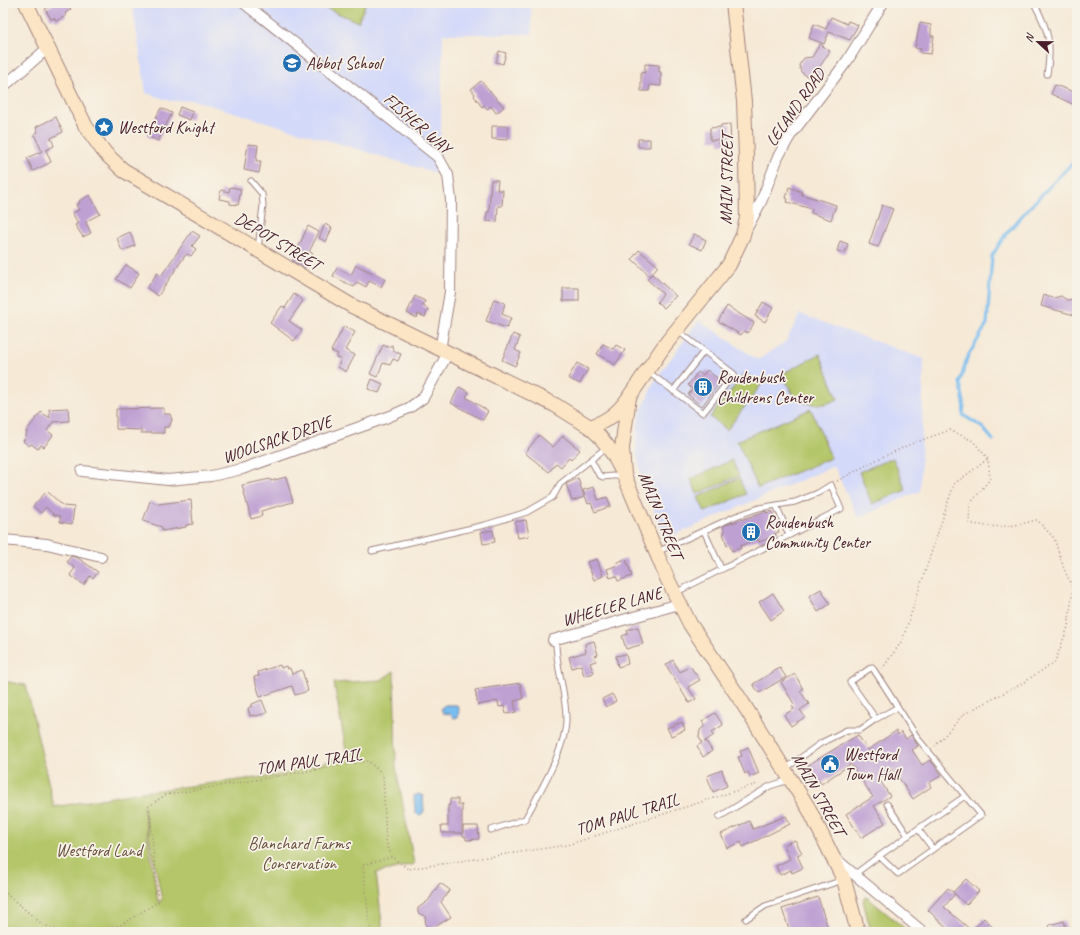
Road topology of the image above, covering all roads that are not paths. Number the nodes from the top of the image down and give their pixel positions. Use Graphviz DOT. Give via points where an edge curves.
graph roads {
  1 [pos="26,3"];
  2 [pos="244,3"];
  3 [pos="733,3"];
  4 [pos="883,3"];
  5 [pos="1034,3"];
  6 [pos="49,47"];
  7 [pos="1047,74"];
  8 [pos="3,87"];
  9 [pos="251,181"];
  10 [pos="743,235"];
  11 [pos="257,250"];
  12 [pos="677,331"];
  13 [pos="704,351"];
  14 [pos="444,352"];
  15 [pos="646,371"];
  16 [pos="673,391"];
  17 [pos="629,397"];
  18 [pos="590,427"];
  19 [pos="608,446"];
  20 [pos="591,460"];
  21 [pos="82,471"];
  22 [pos="624,475"];
  23 [pos="776,505"];
  24 [pos="704,531"];
  25 [pos="789,535"];
  26 [pos="3,540"];
  27 [pos="372,551"];
  28 [pos="656,552"];
  29 [pos="100,557"];
  30 [pos="721,568"];
  31 [pos="677,598"];
  32 [pos="554,639"];
  33 [pos="898,707"];
  34 [pos="876,719"];
  35 [pos="794,777"];
  36 [pos="965,796"];
  37 [pos="887,804"];
  38 [pos="719,817"];
  39 [pos="918,829"];
  40 [pos="491,830"];
  41 [pos="908,836"];
  42 [pos="933,848"];
  43 [pos="879,856"];
  44 [pos="849,877"];
  45 [pos="746,919"];
  46 [pos="858,932"];
  47 [pos="923,932"];
  1 -- 6 [label="main road, DEPOT STREET"];
  2 -- 14 [label="street, FISHER WAY" via="438,157 445,166 450,185 451,265"];
  3 -- 10 [label="main road, MAIN STREET" via="744,101 747,218"];
  4 -- 10 [label="street, LELAND ROAD" via="848,61 790,136 778,157 762,202"];
  5 -- 7 [label="lane" via="1049,38 1051,52"];
  6 -- 8 [label="street"];
  6 -- 11 [label="main road, DEPOT STREET" via="86,127 111,160"];
  9 -- 11 [label="lane" via="262,194 264,205"];
  10 -- 12 [label="main road, MAIN STREET" via="729,265"];
  11 -- 14 [label="main road, DEPOT STREET" via="352,306"];
  12 -- 13 [label="lane"];
  12 -- 15 [label="main road, MAIN STREET"];
  13 -- 16 [label="lane"];
  13 -- 16 [label="lane" via="734,374 703,413"];
  14 -- 18 [label="main road, DEPOT STREET" via="554,405"];
  14 -- 21 [label="street, WOOLSACK DRIVE" via="427,392 416,404 388,417 242,469 211,476 168,480"];
  15 -- 16 [label="lane"];
  15 -- 17 [label="main road, MAIN STREET"];
  17 -- 18 [label="main road" via="618,412"];
  17 -- 22 [label="main road, MAIN STREET" via="622,448"];
  18 -- 19 [label="main road, DEPOT STREET"];
  19 -- 20 [label="lane"];
  19 -- 22 [label="main road, DEPOT STREET"];
  20 -- 22 [label="lane" via="599,475 603,477"];
  20 -- 27 [label="lane" via="560,484 553,497 527,512 485,525"];
  22 -- 28 [label="main road, MAIN STREET"];
  23 -- 24 [label="lane" via="736,516"];
  23 -- 25 [label="lane"];
  23 -- 25 [label="lane" via="794,502 831,485 841,509"];
  24 -- 28 [label="lane"];
  24 -- 30 [label="lane"];
  25 -- 30 [label="lane"];
  26 -- 29 [label="street" via="47,544"];
  28 -- 31 [label="main road, MAIN STREET"];
  30 -- 31 [label="lane"];
  31 -- 32 [label="street, WHEELER LANE"];
  31 -- 35 [label="main road, MAIN STREET" via="704,646"];
  32 -- 40 [label="lane" via="566,718 560,746 525,819"];
  33 -- 34 [label="lane"];
  33 -- 34 [label="lane" via="872,667 850,682"];
  33 -- 36 [label="lane" via="929,752"];
  34 -- 35 [label="lane" via="860,730 847,730 821,742"];
  35 -- 38 [label="lane" via="770,786"];
  35 -- 44 [label="main road, MAIN STREET" via="833,857"];
  36 -- 39 [label="lane"];
  36 -- 42 [label="lane" via="980,815"];
  37 -- 41 [label="lane"];
  39 -- 41 [label="lane"];
  39 -- 42 [label="lane"];
  41 -- 43 [label="lane"];
  42 -- 43 [label="lane" via="898,874"];
  43 -- 44 [label="lane"];
  44 -- 45 [label="lane" via="765,906"];
  44 -- 46 [label="main road, MAIN STREET"];
  44 -- 47 [label="street"];
}
